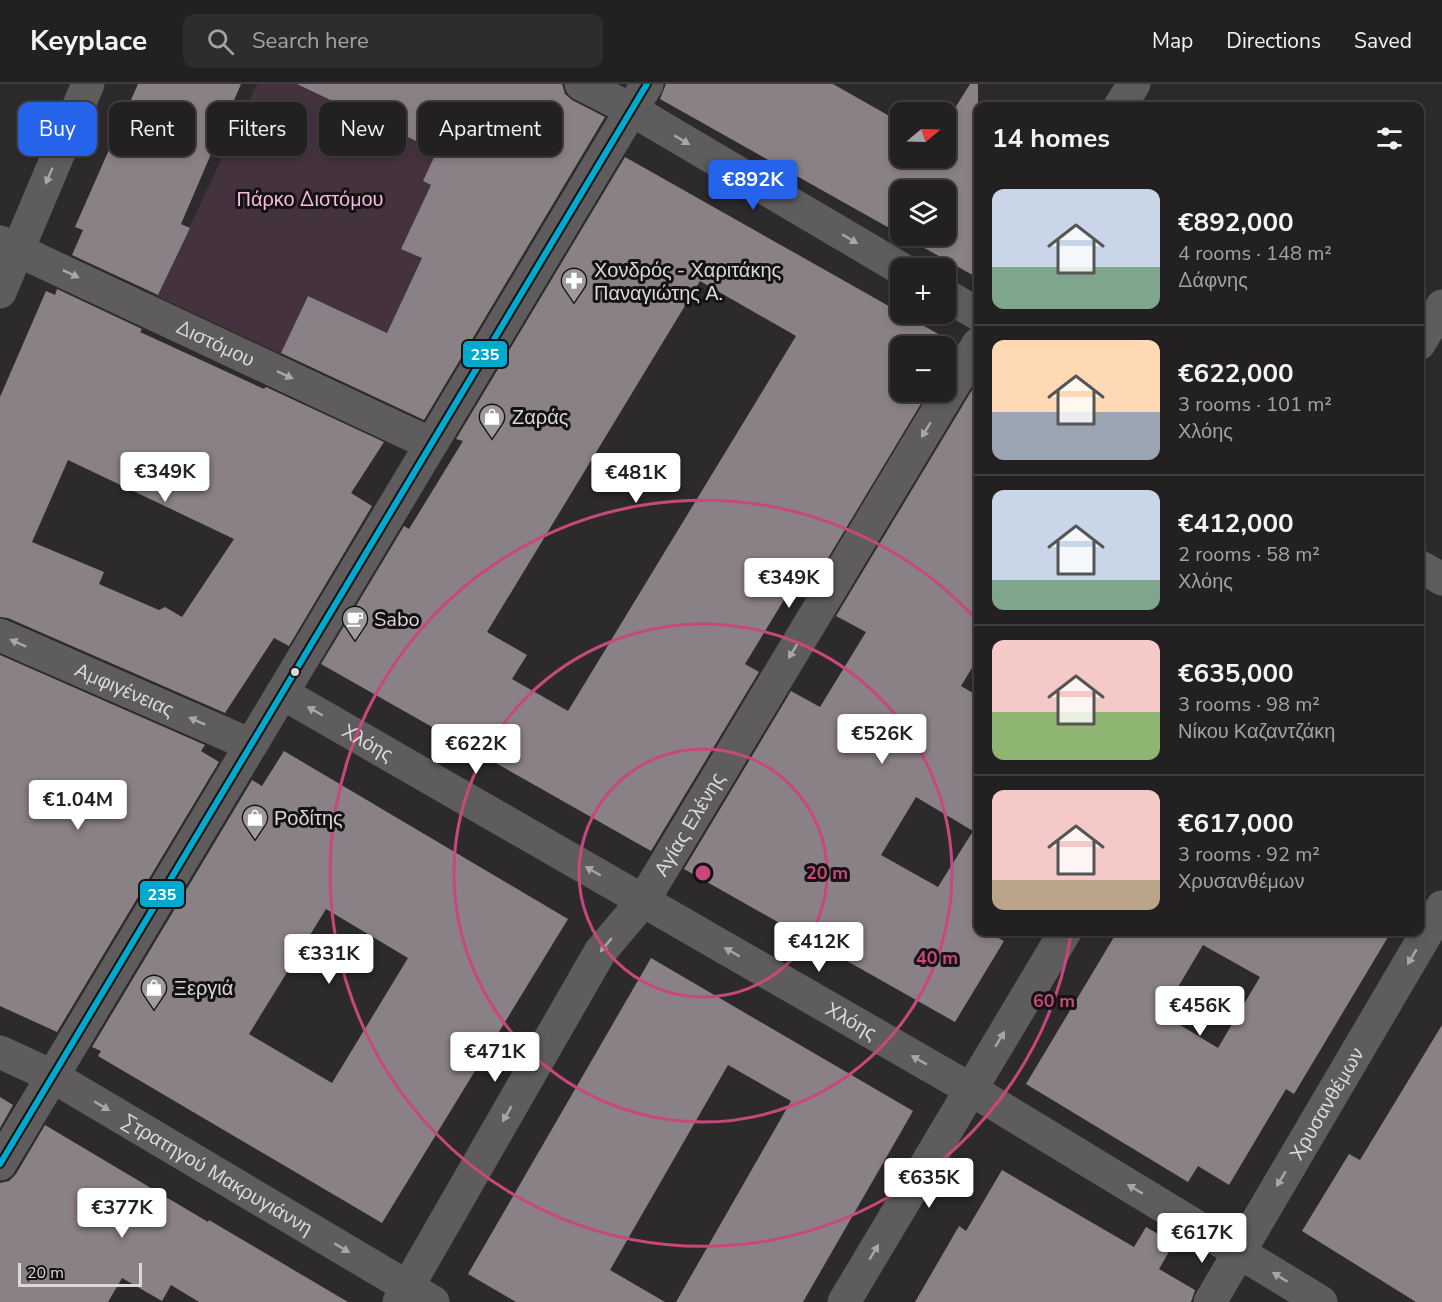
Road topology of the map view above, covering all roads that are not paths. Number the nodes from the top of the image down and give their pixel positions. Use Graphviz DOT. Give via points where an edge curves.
graph roads {
  1 [pos="88,84"];
  2 [pos="580,84"];
  3 [pos="1134,84"];
  4 [pos="639,97"];
  5 [pos="1123,102"];
  6 [pos="9,246"];
  7 [pos="890,261"];
  8 [pos="0,292"];
  9 [pos="956,301"];
  10 [pos="1442,306"];
  11 [pos="974,312"];
  12 [pos="1424,336"];
  13 [pos="974,351"];
  14 [pos="431,444"];
  15 [pos="1424,569"];
  16 [pos="1442,579"];
  17 [pos="0,635"];
  18 [pos="282,693"];
  19 [pos="251,745"];
  20 [pos="643,901"];
  21 [pos="1442,907"];
  22 [pos="1063,936"];
  23 [pos="0,1052"];
  24 [pos="52,1076"];
  25 [pos="970,1089"];
  26 [pos="0,1164"];
  27 [pos="1239,1251"];
  28 [pos="413,1297"];
  29 [pos="844,1302"];
  30 [pos="1210,1302"];
  31 [pos="1321,1302"];
  1 -- 6 [label="street, one-way"];
  2 -- 4 [label="street"];
  3 -- 5 [label="street"];
  4 -- 7 [label="street, one-way"];
  4 -- 14 [label="street"];
  6 -- 8 [label="street"];
  6 -- 14 [label="street, Διστόμου, one-way"];
  9 -- 11 [label="street"];
  10 -- 12 [label="street"];
  13 -- 20 [label="street, Αγίας Ελένης, one-way"];
  14 -- 18 [label="street"];
  15 -- 16 [label="street"];
  19 -- 17 [label="street, Αμφιγένειας, one-way"];
  18 -- 19 [label="street"];
  20 -- 18 [label="street, Χλόης, one-way"];
  19 -- 24 [label="street"];
  25 -- 20 [label="street, Χλόης, one-way"];
  20 -- 28 [label="street, Αγίας Ελένης, one-way" via="600,952"];
  21 -- 27 [label="street, Χρυσανθέμων, one-way"];
  25 -- 22 [label="street, one-way"];
  23 -- 24 [label="street, Στρατηγού Μακρυγιάννη"];
  24 -- 26 [label="street"];
  24 -- 28 [label="street, Στρατηγού Μακρυγιάννη, one-way"];
  27 -- 25 [label="street, Χλόης, one-way"];
  29 -- 25 [label="street, one-way"];
  27 -- 30 [label="street, Χρυσανθέμων"];
  31 -- 27 [label="street, Χλόης, one-way"];
}
